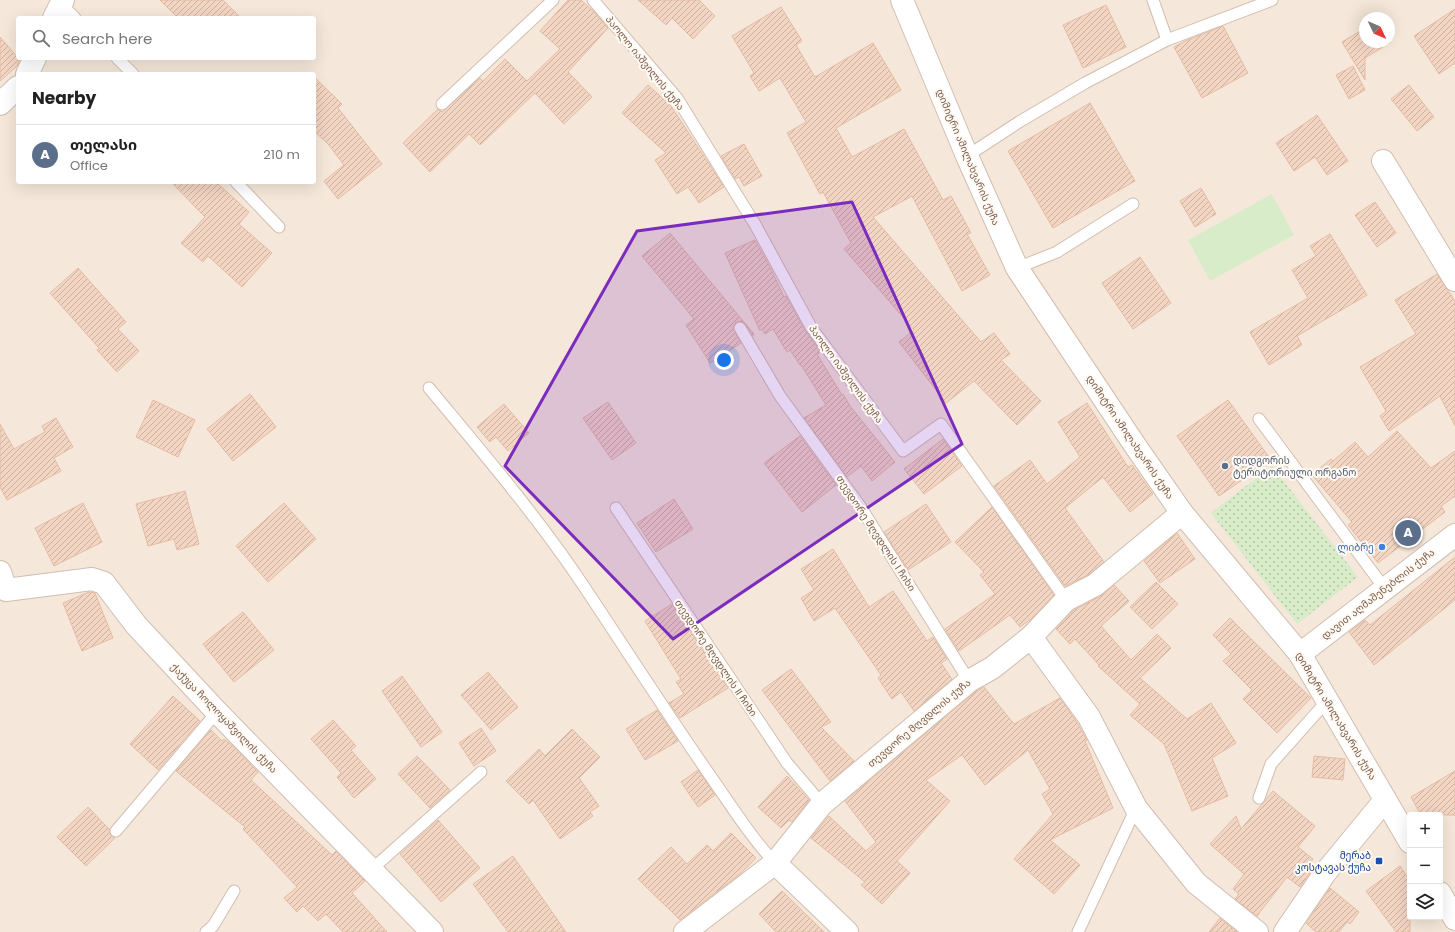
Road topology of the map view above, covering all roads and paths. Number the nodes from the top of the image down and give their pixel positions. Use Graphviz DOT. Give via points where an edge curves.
graph roads {
  1 [pos="553,0"];
  2 [pos="594,0"];
  3 [pos="902,0"];
  4 [pos="1153,0"];
  5 [pos="1272,0"];
  6 [pos="1167,40"];
  7 [pos="34,60"];
  8 [pos="119,60"];
  9 [pos="28,72"];
  10 [pos="131,72"];
  11 [pos="16,89"];
  12 [pos="0,104"];
  13 [pos="442,104"];
  14 [pos="966,156"];
  15 [pos="1383,161"];
  16 [pos="238,184"];
  17 [pos="1133,204"];
  18 [pos="279,227"];
  19 [pos="1017,268"];
  20 [pos="1455,280"];
  21 [pos="740,328"];
  22 [pos="429,388"];
  23 [pos="1259,419"];
  24 [pos="616,508"];
  25 [pos="1182,513"];
  26 [pos="1455,535"];
  27 [pos="2,586"];
  28 [pos="1385,589"];
  29 [pos="1066,600"];
  30 [pos="1031,638"];
  31 [pos="1300,654"];
  32 [pos="969,681"];
  33 [pos="1327,701"];
  34 [pos="217,712"];
  35 [pos="481,772"];
  36 [pos="1259,798"];
  37 [pos="1385,800"];
  38 [pos="822,804"];
  39 [pos="1136,808"];
  40 [pos="116,831"];
  41 [pos="1407,837"];
  42 [pos="775,863"];
  43 [pos="371,870"];
  44 [pos="234,891"];
  45 [pos="1443,897"];
  46 [pos="1454,913"];
  47 [pos="206,932"];
  48 [pos="432,932"];
  49 [pos="685,932"];
  50 [pos="847,932"];
  51 [pos="1078,932"];
  52 [pos="1257,932"];
  53 [pos="1285,932"];
  1 -- 13 [label="lane"];
  2 -- 29 [label="lane, პაოლო იაშვილის ქუჩა" via="677,98 756,226 811,327 903,451 941,424"];
  3 -- 14 [label="street, დიმიტრი ამილახვარის ქუჩა"];
  4 -- 6 [label="lane"];
  5 -- 6 [label="lane"];
  6 -- 14 [label="lane" via="1085,83"];
  7 -- 9 [label="street"];
  8 -- 10 [label="lane"];
  11 -- 12 [label="street"];
  14 -- 19 [label="street, დიმიტრი ამილახვარის ქუჩა"];
  15 -- 20 [label="street"];
  16 -- 18 [label="lane"];
  17 -- 19 [label="lane" via="1057,252"];
  19 -- 25 [label="street, დიმიტრი ამილახვარის ქუჩა"];
  21 -- 32 [label="lane, თევდორე მღვდლის I ჩიხი" via="780,396 860,506"];
  22 -- 42 [label="lane" via="548,537 758,845"];
  23 -- 28 [label="lane"];
  24 -- 38 [label="lane, თევდორე მღვდლის II ჩიხი" via="787,763"];
  25 -- 29 [label="street, თევდორე მღვდლის ქუჩა" via="1095,585"];
  25 -- 31 [label="street, დიმიტრი ამილახვარის ქუჩა"];
  26 -- 28 [label="street, დავით აღმაშენებლის ქუჩა"];
  27 -- 34 [label="street, ქაქუცა ჩოლოყაშვილის ქუჩა" via="92,579 104,582 136,625"];
  28 -- 31 [label="street, დავით აღმაშენებლის ქუჩა"];
  29 -- 30 [label="street, თევდორე მღვდლის ქუჩა"];
  30 -- 32 [label="street, თევდორე მღვდლის ქუჩა" via="992,668"];
  30 -- 39 [label="street" via="1089,717"];
  31 -- 33 [label="street, დიმიტრი ამილახვარის ქუჩა"];
  32 -- 38 [label="street, თევდორე მღვდლის ქუჩა"];
  33 -- 36 [label="lane" via="1271,764"];
  33 -- 37 [label="street, დიმიტრი ამილახვარის ქუჩა"];
  34 -- 40 [label="lane"];
  34 -- 43 [label="street, ქაქუცა ჩოლოყაშვილის ქუჩა"];
  35 -- 43 [label="lane"];
  37 -- 41 [label="street, დიმიტრი ამილახვარის ქუჩა"];
  37 -- 53 [label="street" via="1325,872"];
  38 -- 42 [label="street, თევდორე მღვდლის ქუჩა"];
  39 -- 51 [label="lane"];
  39 -- 52 [label="street" via="1196,883"];
  42 -- 49 [label="street, თევდორე მღვდლის ქუჩა"];
  42 -- 50 [label="street"];
  43 -- 48 [label="street, ქაქუცა ჩოლოყაშვილის ქუჩა"];
  44 -- 47 [label="lane" via="213,926"];
  45 -- 46 [label="street"];
}
